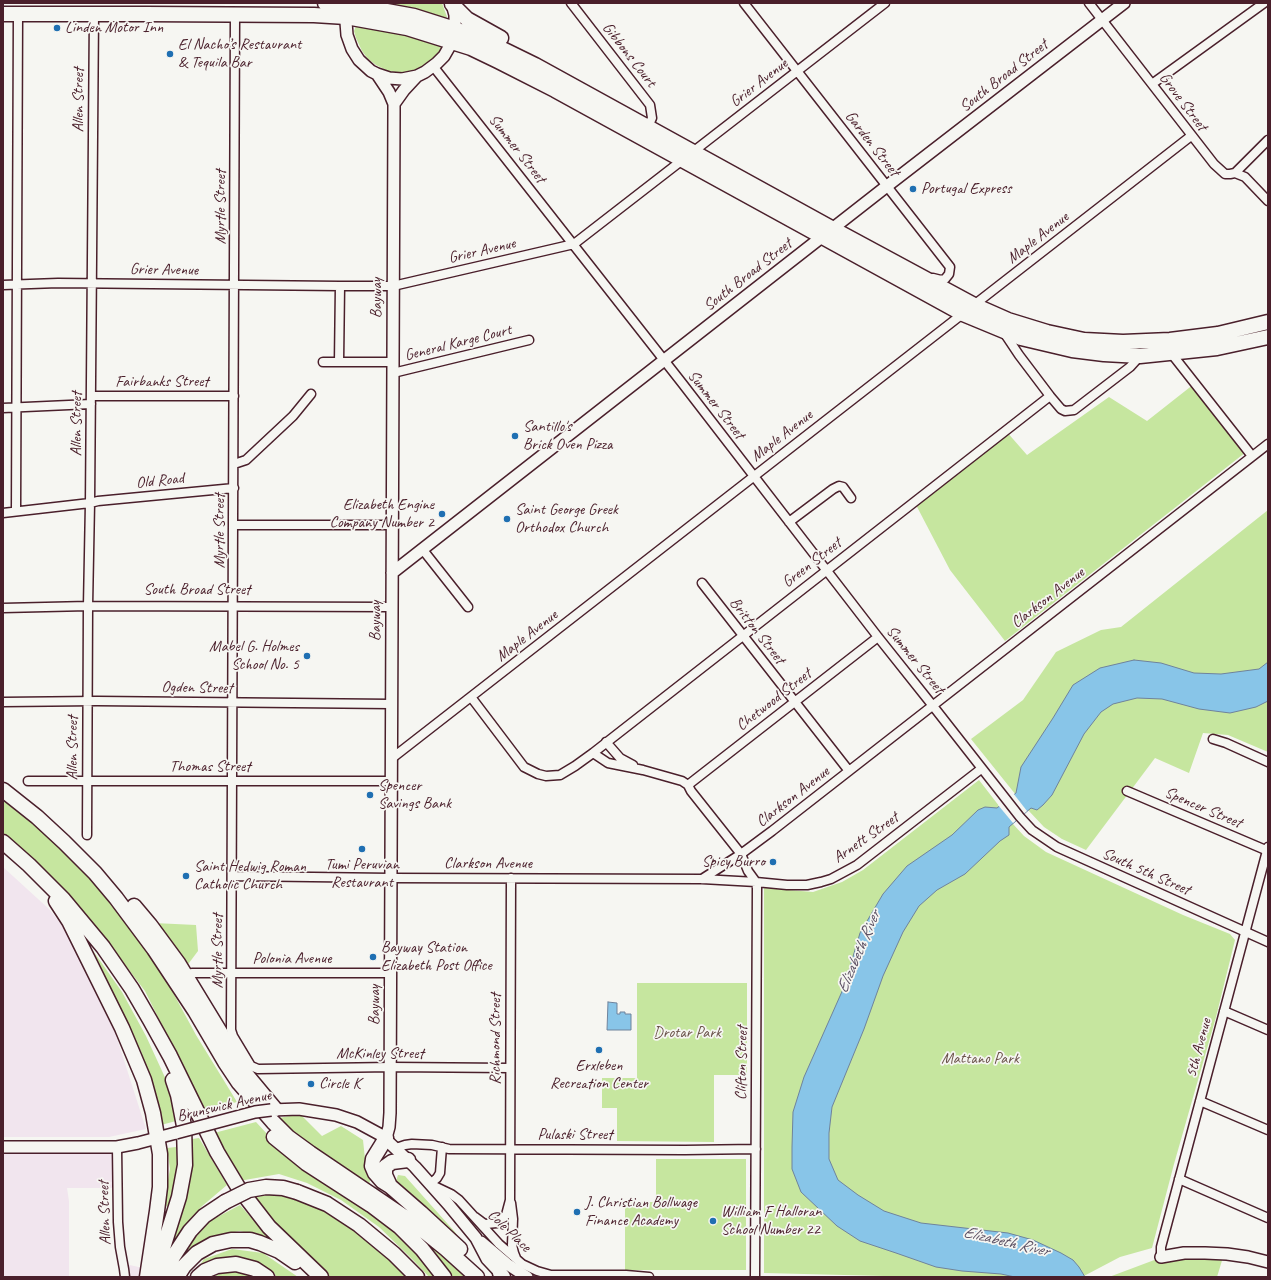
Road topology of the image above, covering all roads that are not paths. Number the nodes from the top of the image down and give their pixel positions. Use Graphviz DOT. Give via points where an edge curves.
graph roads {
  1 [pos="325,3"];
  2 [pos="452,3"];
  3 [pos="571,3"];
  4 [pos="744,3"];
  5 [pos="885,3"];
  6 [pos="1089,3"];
  7 [pos="1124,3"];
  8 [pos="1264,3"];
  9 [pos="348,8"];
  10 [pos="3,14"];
  11 [pos="18,14"];
  12 [pos="94,14"];
  13 [pos="235,15"];
  14 [pos="1102,20"];
  15 [pos="454,35"];
  16 [pos="535,65"];
  17 [pos="434,66"];
  18 [pos="798,71"];
  19 [pos="377,74"];
  20 [pos="417,76"];
  21 [pos="1152,84"];
  22 [pos="394,104"];
  23 [pos="648,127"];
  24 [pos="1192,136"];
  25 [pos="1268,140"];
  26 [pos="693,152"];
  27 [pos="682,161"];
  28 [pos="1235,173"];
  29 [pos="887,186"];
  30 [pos="1268,201"];
  31 [pos="828,233"];
  32 [pos="574,244"];
  33 [pos="914,273"];
  34 [pos="92,283"];
  35 [pos="3,285"];
  36 [pos="17,285"];
  37 [pos="234,286"];
  38 [pos="340,286"];
  39 [pos="394,286"];
  40 [pos="974,305"];
  41 [pos="963,314"];
  42 [pos="1268,317"];
  43 [pos="1268,322"];
  44 [pos="1254,326"];
  45 [pos="1002,330"];
  46 [pos="1268,337"];
  47 [pos="529,340"];
  48 [pos="1171,353"];
  49 [pos="1140,356"];
  50 [pos="664,361"];
  51 [pos="323,362"];
  52 [pos="339,362"];
  53 [pos="393,368"];
  54 [pos="311,394"];
  55 [pos="234,396"];
  56 [pos="1050,396"];
  57 [pos="91,400"];
  58 [pos="17,407"];
  59 [pos="3,408"];
  60 [pos="1268,444"];
  61 [pos="1252,456"];
  62 [pos="234,464"];
  63 [pos="753,476"];
  64 [pos="234,488"];
  65 [pos="852,498"];
  66 [pos="90,504"];
  67 [pos="16,511"];
  68 [pos="3,513"];
  69 [pos="789,522"];
  70 [pos="234,525"];
  71 [pos="392,525"];
  72 [pos="423,550"];
  73 [pos="826,570"];
  74 [pos="392,573"];
  75 [pos="702,583"];
  76 [pos="88,606"];
  77 [pos="233,606"];
  78 [pos="392,607"];
  79 [pos="468,607"];
  80 [pos="3,608"];
  81 [pos="742,635"];
  82 [pos="878,637"];
  83 [pos="472,697"];
  84 [pos="88,701"];
  85 [pos="3,702"];
  86 [pos="233,702"];
  87 [pos="795,702"];
  88 [pos="392,704"];
  89 [pos="933,706"];
  90 [pos="1213,739"];
  91 [pos="606,742"];
  92 [pos="593,753"];
  93 [pos="391,759"];
  94 [pos="1268,762"];
  95 [pos="981,769"];
  96 [pos="643,770"];
  97 [pos="848,771"];
  98 [pos="28,781"];
  99 [pos="87,781"];
  100 [pos="391,781"];
  101 [pos="232,782"];
  102 [pos="688,785"];
  103 [pos="3,790"];
  104 [pos="1127,791"];
  105 [pos="1020,817"];
  106 [pos="46,824"];
  107 [pos="87,835"];
  108 [pos="3,842"];
  109 [pos="1268,850"];
  110 [pos="741,854"];
  111 [pos="37,873"];
  112 [pos="233,876"];
  113 [pos="391,878"];
  114 [pos="511,878"];
  115 [pos="702,879"];
  116 [pos="756,882"];
  117 [pos="1245,932"];
  118 [pos="1268,942"];
  119 [pos="169,972"];
  120 [pos="192,973"];
  121 [pos="391,973"];
  122 [pos="232,974"];
  123 [pos="1224,1011"];
  124 [pos="150,1020"];
  125 [pos="1268,1030"];
  126 [pos="252,1066"];
  127 [pos="391,1067"];
  128 [pos="510,1068"];
  129 [pos="1200,1101"];
  130 [pos="273,1110"];
  131 [pos="1268,1130"];
  132 [pos="158,1138"];
  133 [pos="391,1143"];
  134 [pos="117,1146"];
  135 [pos="3,1147"];
  136 [pos="442,1147"];
  137 [pos="510,1148"];
  138 [pos="756,1149"];
  139 [pos="408,1160"];
  140 [pos="1179,1179"];
  141 [pos="430,1184"];
  142 [pos="390,1186"];
  143 [pos="510,1200"];
  144 [pos="475,1217"];
  145 [pos="1268,1218"];
  146 [pos="476,1238"];
  147 [pos="1161,1257"];
  148 [pos="518,1261"];
  149 [pos="1268,1262"];
  150 [pos="502,1276"];
  151 [pos="124,1277"];
  152 [pos="147,1277"];
  153 [pos="154,1277"];
  154 [pos="164,1277"];
  155 [pos="177,1277"];
  156 [pos="198,1277"];
  157 [pos="267,1277"];
  158 [pos="313,1277"];
  159 [pos="321,1277"];
  160 [pos="416,1277"];
  161 [pos="444,1277"];
  162 [pos="477,1277"];
  163 [pos="486,1277"];
  164 [pos="527,1277"];
  165 [pos="650,1277"];
  166 [pos="755,1277"];
  1 -- 9 [label="highway"];
  2 -- 15 [label="main road" via="455,15"];
  2 -- 16 [label="highway" via="469,21 522,48"];
  3 -- 23 [label="street, Gibbons Court" via="650,106 652,118"];
  4 -- 18 [label="street, Garden Street"];
  5 -- 18 [label="street, Grier Avenue"];
  6 -- 14 [label="street, Grove Street"];
  7 -- 14 [label="main road, South Broad Street"];
  8 -- 21 [label="street"];
  9 -- 13 [label="highway" via="300,15"];
  9 -- 15 [label="highway" via="407,28"];
  9 -- 19 [label="main road" via="347,34 354,53 363,64"];
  10 -- 11 [label="highway"];
  11 -- 12 [label="highway"];
  11 -- 36 [label="street"];
  12 -- 13 [label="highway"];
  12 -- 34 [label="street, Allen Street"];
  13 -- 37 [label="street, Myrtle Street"];
  14 -- 21 [label="street, Grove Street"];
  14 -- 29 [label="main road, South Broad Street"];
  15 -- 16 [label="highway" via="486,41"];
  15 -- 17 [label="main road" via="444,56"];
  15 -- 27 [label="highway" via="477,51 525,74"];
  16 -- 23 [label="highway"];
  17 -- 20 [label="main road"];
  17 -- 32 [label="street, Summer Street"];
  18 -- 26 [label="street, Grier Avenue"];
  18 -- 29 [label="street, Garden Street"];
  19 -- 20 [label="main road" via="395,79"];
  19 -- 22 [label="main road, Bayway"];
  20 -- 22 [label="main road"];
  21 -- 24 [label="street, Grove Street"];
  22 -- 39 [label="main road, Bayway"];
  23 -- 26 [label="highway"];
  24 -- 28 [label="street, Grove Street" via="1221,171 1225,174"];
  24 -- 40 [label="street, Maple Avenue"];
  25 -- 28 [label="street"];
  26 -- 27 [label="street, Grier Avenue"];
  26 -- 31 [label="highway"];
  27 -- 31 [label="highway"];
  27 -- 32 [label="street, Grier Avenue"];
  28 -- 30 [label="street, Grove Street" via="1245,177"];
  29 -- 31 [label="main road, South Broad Street"];
  29 -- 33 [label="street, Garden Street" via="950,267 949,274 944,280"];
  31 -- 33 [label="highway"];
  31 -- 41 [label="highway"];
  31 -- 50 [label="main road, South Broad Street"];
  32 -- 39 [label="street, Grier Avenue"];
  32 -- 50 [label="street, Summer Street"];
  33 -- 40 [label="highway"];
  34 -- 36 [label="street, Grier Avenue"];
  34 -- 37 [label="street, Grier Avenue"];
  34 -- 57 [label="street, Allen Street"];
  35 -- 36 [label="street, Grier Avenue"];
  36 -- 58 [label="street"];
  37 -- 38 [label="street, Grier Avenue"];
  37 -- 55 [label="street, Myrtle Street"];
  38 -- 39 [label="street, Grier Avenue"];
  38 -- 52 [label="street"];
  39 -- 53 [label="main road, Bayway"];
  40 -- 41 [label="street, Maple Avenue"];
  40 -- 44 [label="highway" via="1008,320 1084,340 1170,340"];
  41 -- 45 [label="highway"];
  41 -- 63 [label="street, Maple Avenue"];
  42 -- 44 [label="highway"];
  43 -- 44 [label="highway"];
  45 -- 49 [label="highway" via="1021,338 1072,350"];
  45 -- 56 [label="street"];
  46 -- 48 [label="highway" via="1216,348"];
  47 -- 53 [label="street, General Karge Court"];
  48 -- 49 [label="highway"];
  48 -- 61 [label="street"];
  49 -- 56 [label="street" via="1130,367 1074,410 1061,409"];
  50 -- 63 [label="street, Summer Street"];
  50 -- 72 [label="main road, South Broad Street"];
  51 -- 52 [label="street, General Karge Court"];
  52 -- 53 [label="street, General Karge Court"];
  53 -- 71 [label="main road, Bayway"];
  54 -- 62 [label="street" via="293,416 246,460"];
  55 -- 57 [label="street, Fairbanks Street"];
  55 -- 62 [label="street, Myrtle Street"];
  56 -- 73 [label="street, Green Street"];
  57 -- 58 [label="street, Fairbanks Street"];
  57 -- 66 [label="street, Allen Street"];
  58 -- 59 [label="street, Fairbanks Street"];
  58 -- 67 [label="street"];
  60 -- 61 [label="street, Clarkson Avenue"];
  61 -- 89 [label="street, Clarkson Avenue"];
  62 -- 64 [label="street, Myrtle Street"];
  63 -- 69 [label="street, Summer Street"];
  63 -- 83 [label="street, Maple Avenue"];
  64 -- 66 [label="street, Old Road" via="98,501"];
  64 -- 70 [label="street, Myrtle Street"];
  65 -- 69 [label="street" via="839,486"];
  66 -- 67 [label="street, Old Road"];
  66 -- 76 [label="street, Allen Street"];
  67 -- 68 [label="street, Old Road"];
  69 -- 73 [label="street, Summer Street"];
  70 -- 71 [label="street"];
  70 -- 77 [label="street, Myrtle Street"];
  71 -- 74 [label="main road, Bayway"];
  72 -- 74 [label="main road, South Broad Street"];
  72 -- 79 [label="street"];
  73 -- 81 [label="street, Green Street"];
  73 -- 82 [label="street, Summer Street"];
  74 -- 78 [label="main road, Bayway"];
  75 -- 81 [label="street, Britton Street"];
  76 -- 77 [label="street, South Broad Street"];
  76 -- 80 [label="street, South Broad Street"];
  76 -- 84 [label="street, Allen Street"];
  77 -- 78 [label="street, South Broad Street"];
  77 -- 86 [label="street, Myrtle Street"];
  78 -- 88 [label="main road, Bayway"];
  81 -- 87 [label="street, Britton Street"];
  81 -- 91 [label="street, Green Street"];
  82 -- 87 [label="street, Chetwood Street"];
  82 -- 89 [label="street, Summer Street"];
  83 -- 92 [label="street, Green Street" via="524,767 538,774 560,775"];
  83 -- 93 [label="street, Maple Avenue"];
  84 -- 85 [label="street, Ogden Street"];
  84 -- 86 [label="street, Ogden Street"];
  84 -- 99 [label="street, Allen Street"];
  86 -- 88 [label="street, Ogden Street"];
  86 -- 101 [label="street, Myrtle Street"];
  87 -- 97 [label="street, Britton Street"];
  87 -- 102 [label="street, Chetwood Street"];
  88 -- 93 [label="main road, Bayway"];
  89 -- 95 [label="street, Summer Street"];
  89 -- 97 [label="street, Clarkson Avenue"];
  90 -- 94 [label="street"];
  91 -- 92 [label="street, Green Street"];
  91 -- 96 [label="street" via="620,758"];
  92 -- 96 [label="street" via="608,763"];
  93 -- 100 [label="main road, Bayway"];
  95 -- 105 [label="street, Summer Street"];
  95 -- 116 [label="street, Arnett Street" via="857,866 844,873 807,885"];
  96 -- 102 [label="street"];
  97 -- 110 [label="street, Clarkson Avenue"];
  98 -- 99 [label="street, Thomas Street"];
  99 -- 101 [label="street, Thomas Street"];
  99 -- 107 [label="street, Allen Street"];
  100 -- 101 [label="street, Thomas Street"];
  100 -- 113 [label="main road, Bayway"];
  101 -- 112 [label="street, Myrtle Street"];
  102 -- 110 [label="street, Clifton Street"];
  103 -- 106 [label="highway"];
  104 -- 109 [label="street, Spencer Street"];
  105 -- 117 [label="street, South 5th Street" via="1039,836 1057,847"];
  106 -- 119 [label="highway" via="116,898"];
  106 -- 130 [label="highway" via="88,857 150,925 186,975 245,1073"];
  108 -- 111 [label="highway"];
  109 -- 117 [label="street, 5th Avenue"];
  110 -- 115 [label="street, Clarkson Avenue"];
  110 -- 116 [label="street, Clifton Street"];
  111 -- 124 [label="highway" via="71,908 103,947"];
  111 -- 132 [label="highway" via="69,921 122,1028 146,1086"];
  112 -- 113 [label="street, Clarkson Avenue"];
  112 -- 122 [label="street, Myrtle Street"];
  113 -- 114 [label="street, Clarkson Avenue"];
  113 -- 121 [label="main road, Bayway"];
  114 -- 115 [label="street, Clarkson Avenue"];
  114 -- 128 [label="street, Richmond Street"];
  115 -- 116 [label="street, Arnett Street"];
  116 -- 138 [label="street, Clifton Street"];
  117 -- 118 [label="street, South 5th Street"];
  117 -- 123 [label="street, 5th Avenue"];
  119 -- 161 [label="highway" via="220,1069 260,1123 298,1158 400,1227"];
  119 -- 162 [label="highway" via="232,1073 276,1126 310,1154 415,1224"];
  120 -- 122 [label="street, Polonia Avenue"];
  121 -- 122 [label="street, Polonia Avenue"];
  121 -- 127 [label="main road, Bayway"];
  122 -- 126 [label="street, Myrtle Street" via="231,1030"];
  123 -- 125 [label="street"];
  123 -- 129 [label="street, 5th Avenue"];
  124 -- 153 [label="highway" via="178,1096 186,1151 179,1197"];
  124 -- 159 [label="highway" via="217,1152 238,1187 269,1227"];
  126 -- 127 [label="street, McKinley Street" via="258,1069"];
  127 -- 128 [label="street, McKinley Street"];
  127 -- 133 [label="main road, Bayway"];
  128 -- 137 [label="street, Richmond Street"];
  129 -- 131 [label="street"];
  129 -- 140 [label="street, 5th Avenue"];
  130 -- 132 [label="main road, Brunswick Avenue, bridge" via="255,1112"];
  130 -- 133 [label="main road, Brunswick Avenue" via="299,1108 336,1115 366,1126"];
  132 -- 134 [label="main road, Brunswick Avenue"];
  132 -- 152 [label="highway" via="160,1187"];
  133 -- 136 [label="street, Pulaski Street"];
  133 -- 139 [label="main road, Brunswick Avenue"];
  133 -- 142 [label="highway" via="374,1156 372,1166 377,1176"];
  134 -- 135 [label="main road, Brunswick Avenue"];
  134 -- 151 [label="street, Allen Street" via="119,1229"];
  136 -- 137 [label="street, Pulaski Street"];
  136 -- 141 [label="street" via="440,1172"];
  137 -- 138 [label="street, Pulaski Street"];
  137 -- 143 [label="street, Richmond Street"];
  138 -- 166 [label="street, Clifton Street"];
  139 -- 141 [label="main road, Brunswick Avenue"];
  139 -- 142 [label="highway" via="392,1162 385,1167 385,1175"];
  140 -- 145 [label="street"];
  140 -- 147 [label="street, 5th Avenue" via="1161,1247"];
  141 -- 144 [label="street, Cole Place" via="455,1197"];
  141 -- 146 [label="main road, Brunswick Avenue"];
  142 -- 163 [label="highway" via="460,1249"];
  143 -- 144 [label="street, Richmond Street" via="506,1215 497,1223 486,1224"];
  143 -- 148 [label="street, Richmond Street" via="514,1219 513,1249"];
  144 -- 148 [label="street, Cole Place"];
  146 -- 150 [label="main road, Brunswick Avenue" via="487,1259"];
  146 -- 164 [label="main road, Brunswick Avenue"];
  147 -- 149 [label="main road" via="1195,1252 1220,1253"];
  148 -- 165 [label="street, Cole Place" via="551,1275"];
  154 -- 160 [label="highway, bridge" via="173,1257 190,1231 204,1216 249,1190 266,1187 283,1188 327,1204 360,1225"];
  155 -- 158 [label="highway" via="190,1259 205,1248 222,1241 240,1240 270,1246 288,1256"];
  156 -- 157 [label="highway" via="217,1266 236,1264 255,1269"];
}
